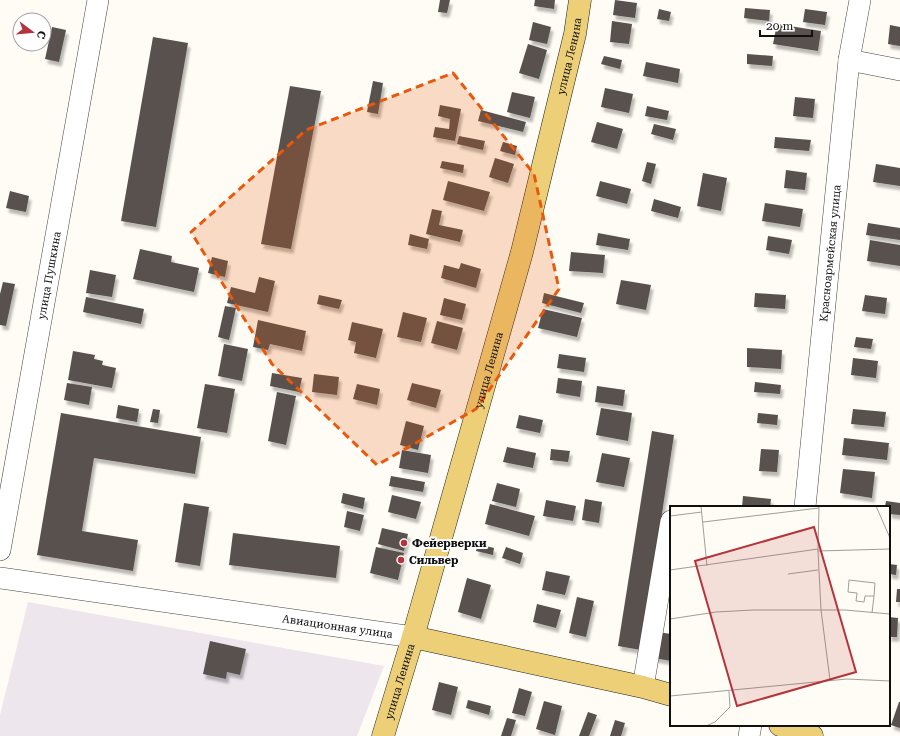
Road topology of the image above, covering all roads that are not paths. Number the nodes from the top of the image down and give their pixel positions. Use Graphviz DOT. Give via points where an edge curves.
graph roads {
  1 [pos="98,0"];
  2 [pos="580,0"];
  3 [pos="860,0"];
  4 [pos="849,60"];
  5 [pos="900,70"];
  6 [pos="806,506"];
  7 [pos="670,527"];
  8 [pos="0,550"];
  9 [pos="0,578"];
  10 [pos="413,637"];
  11 [pos="643,687"];
  12 [pos="670,694"];
  13 [pos="752,726"];
  14 [pos="783,726"];
  15 [pos="382,736"];
  16 [pos="749,736"];
  17 [pos="812,736"];
  1 -- 8 [label="street, улица Пушкина"];
  2 -- 10 [label="main road, улица Ленина" via="575,34 522,252"];
  3 -- 4 [label="street, Красноармейская улица"];
  4 -- 5 [label="street"];
  4 -- 6 [label="street, Красноармейская улица"];
  7 -- 11 [label="street"];
  9 -- 10 [label="street, Авиационная улица"];
  10 -- 11 [label="main road, Авиационная улица"];
  10 -- 15 [label="main road, улица Ленина"];
  11 -- 12 [label="main road, Авиационная улица"];
  13 -- 16 [label="street"];
  14 -- 17 [label="main road"];
}
